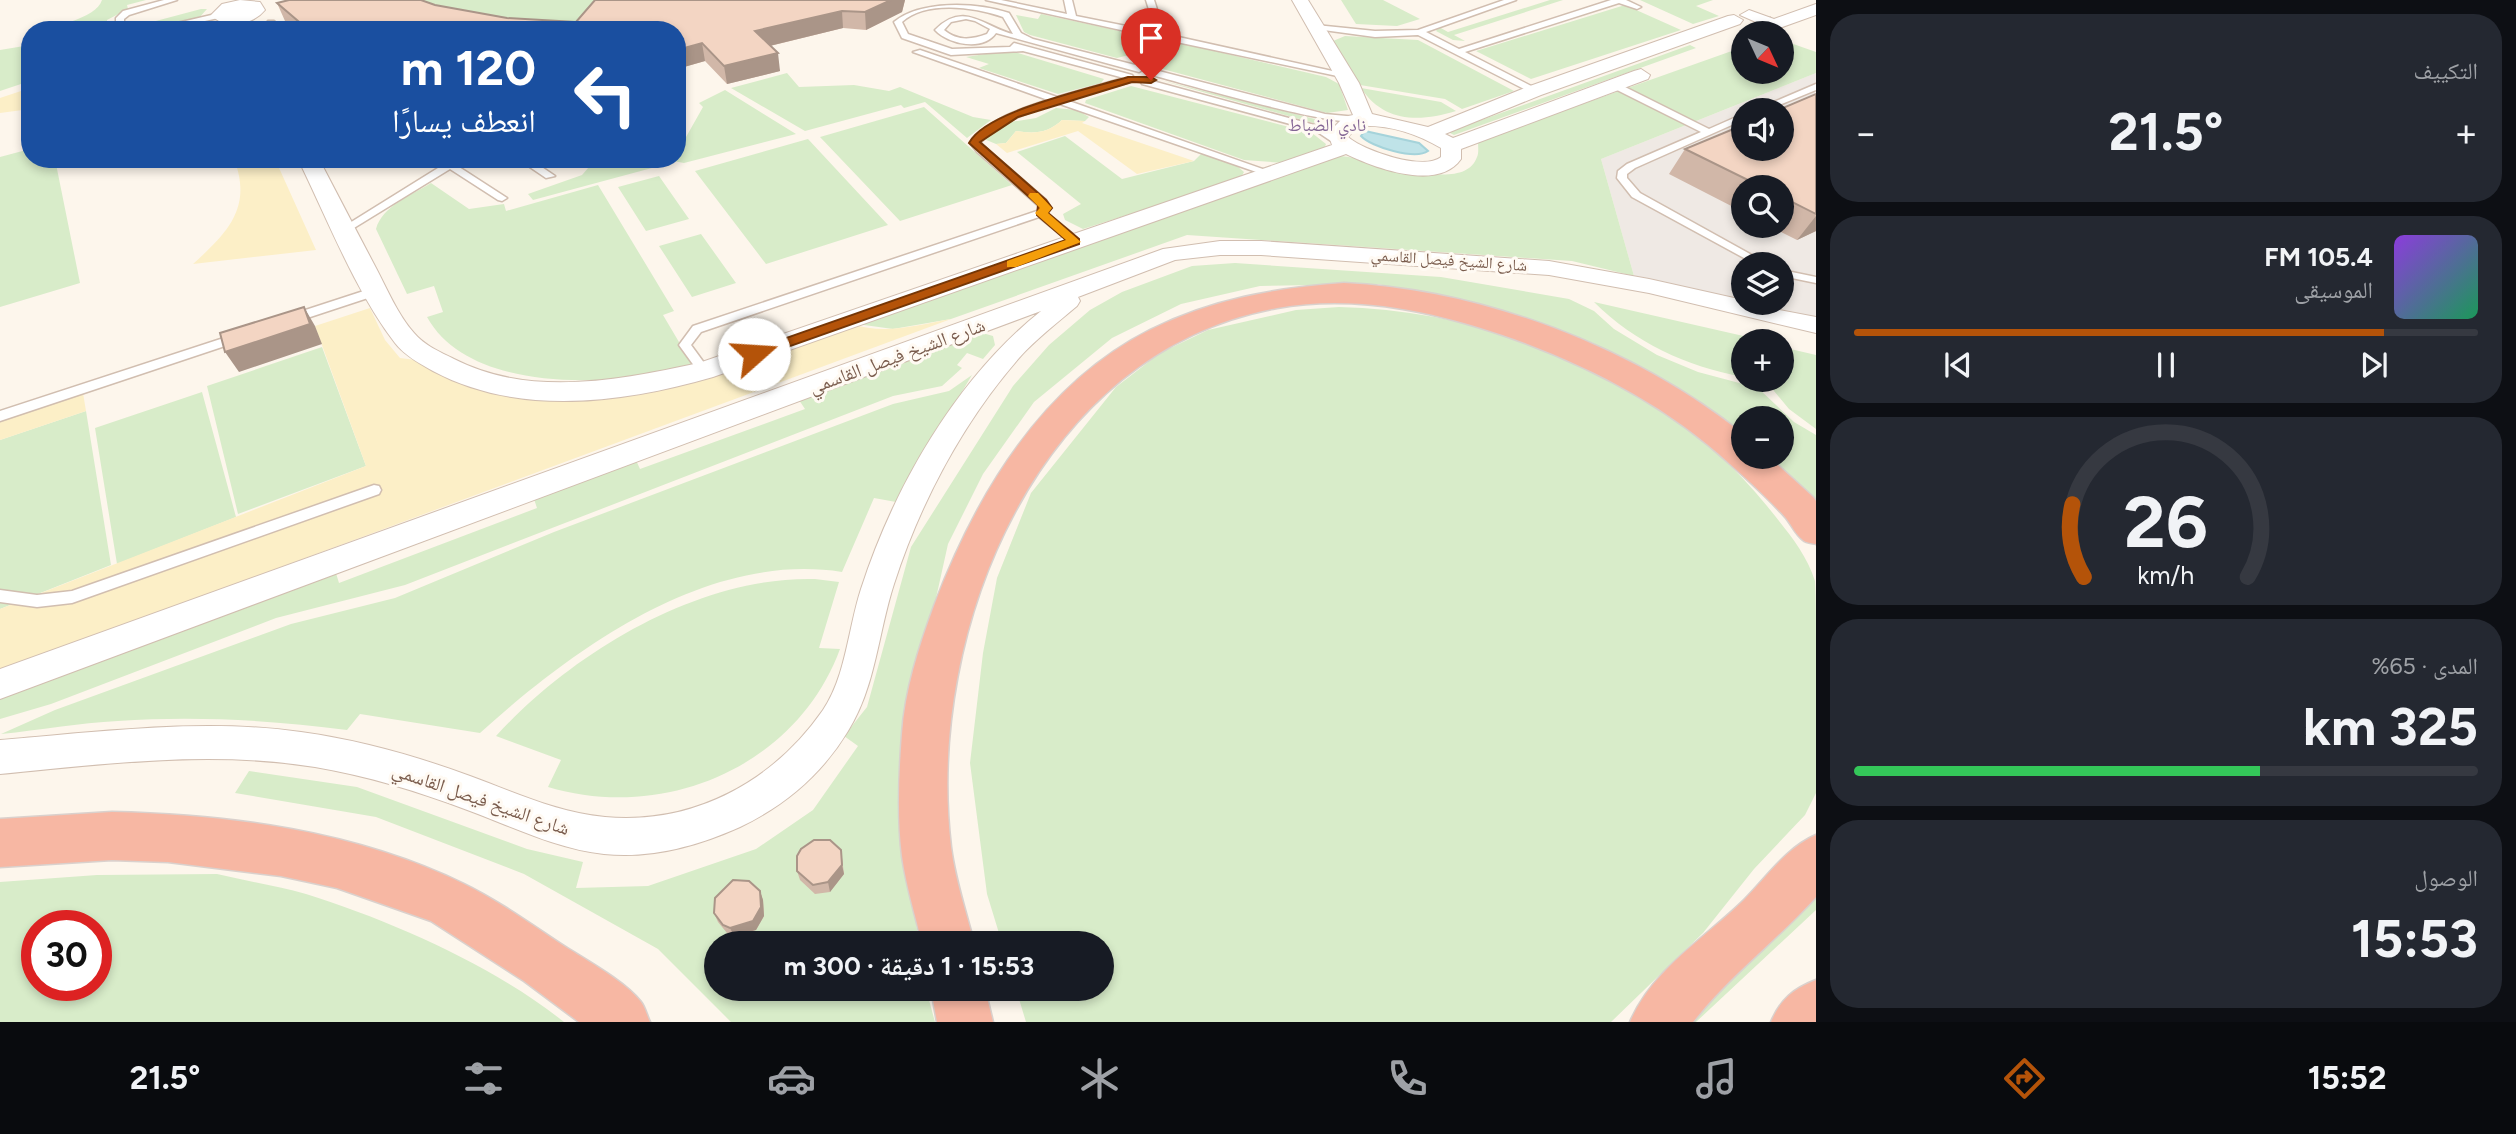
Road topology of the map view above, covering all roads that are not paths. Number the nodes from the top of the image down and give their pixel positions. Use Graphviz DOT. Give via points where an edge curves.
graph roads {
  1 [pos="173,0"];
  2 [pos="990,0"];
  3 [pos="1068,0"];
  4 [pos="1150,0"];
  5 [pos="1300,0"];
  6 [pos="1512,0"];
  7 [pos="1791,0"];
  8 [pos="1809,0"];
  9 [pos="1816,3"];
  10 [pos="1034,5"];
  11 [pos="1637,7"];
  12 [pos="1816,9"];
  13 [pos="220,15"];
  14 [pos="1072,17"];
  15 [pos="120,21"];
  16 [pos="193,21"];
  17 [pos="235,21"];
  18 [pos="1760,21"];
  19 [pos="1773,21"];
  20 [pos="1316,27"];
  21 [pos="994,29"];
  22 [pos="1134,30"];
  23 [pos="1419,32"];
  24 [pos="1731,33"];
  25 [pos="1161,36"];
  26 [pos="1731,36"];
  27 [pos="1029,40"];
  28 [pos="978,41"];
  29 [pos="1020,48"];
  30 [pos="917,52"];
  31 [pos="1458,52"];
  32 [pos="1140,69"];
  33 [pos="1151,72"];
  34 [pos="1342,74"];
  35 [pos="1130,78"];
  36 [pos="1145,82"];
  37 [pos="1614,85"];
  38 [pos="1816,87"];
  39 [pos="1534,91"];
  40 [pos="1789,98"];
  41 [pos="1060,101"];
  42 [pos="1361,120"];
  43 [pos="1731,122"];
  44 [pos="1709,132"];
  45 [pos="1427,134"];
  46 [pos="1343,145"];
  47 [pos="1451,145"];
  48 [pos="313,168"];
  49 [pos="443,168"];
  50 [pos="463,168"];
  51 [pos="537,168"];
  52 [pos="1269,173"];
  53 [pos="550,176"];
  54 [pos="502,198"];
  55 [pos="1041,213"];
  56 [pos="345,229"];
  57 [pos="1075,242"];
  58 [pos="1741,252"];
  59 [pos="1794,275"];
  60 [pos="1816,280"];
  61 [pos="1084,288"];
  62 [pos="376,291"];
  63 [pos="284,322"];
  64 [pos="984,324"];
  65 [pos="1816,326"];
  66 [pos="258,330"];
  67 [pos="1012,350"];
  68 [pos="704,371"];
  69 [pos="0,416"];
  70 [pos="1731,445"];
  71 [pos="1760,469"];
  72 [pos="374,490"];
  73 [pos="1816,529"];
  74 [pos="0,596"];
  75 [pos="0,684"];
  76 [pos="0,757"];
  77 [pos="0,843"];
  78 [pos="1816,860"];
  79 [pos="945,931"];
  80 [pos="961,1001"];
  81 [pos="1816,1007"];
  82 [pos="622,1022"];
  83 [pos="965,1022"];
  84 [pos="1658,1022"];
  85 [pos="1799,1022"];
  1 -- 15 [label="lane" via="126,13"];
  2 -- 10 [label="lane"];
  3 -- 14 [label="lane"];
  4 -- 25 [label="lane"];
  5 -- 20 [label="street"];
  6 -- 23 [label="lane"];
  7 -- 18 [label="street"];
  8 -- 9 [label="street"];
  10 -- 14 [label="lane"];
  11 -- 31 [label="lane" via="1619,0"];
  12 -- 19 [label="street"];
  13 -- 16 [label="lane"];
  13 -- 17 [label="street"];
  14 -- 22 [label="lane"];
  20 -- 23 [label="lane" via="1375,34"];
  20 -- 34 [label="street"];
  21 -- 27 [label="lane"];
  21 -- 28 [label="lane"];
  21 -- 28 [label="lane" via="971,17 941,24 943,36"];
  22 -- 25 [label="lane"];
  22 -- 32 [label="lane"];
  23 -- 31 [label="lane"];
  24 -- 39 [label="street"];
  25 -- 34 [label="lane"];
  26 -- 37 [label="street"];
  27 -- 29 [label="lane" via="1018,35 1006,15 952,2 914,8 898,22 909,39 951,52"];
  27 -- 32 [label="lane"];
  28 -- 29 [label="lane"];
  29 -- 35 [label="lane"];
  30 -- 41 [label="lane"];
  31 -- 39 [label="lane"];
  32 -- 33 [label="lane"];
  32 -- 35 [label="lane" via="1128,72"];
  33 -- 36 [label="lane" via="1153,79"];
  33 -- 42 [label="lane" via="1325,117"];
  34 -- 42 [label="street"];
  35 -- 36 [label="lane"];
  35 -- 41 [label="lane"];
  36 -- 46 [label="lane" via="1319,129"];
  37 -- 44 [label="lane"];
  37 -- 47 [label="street"];
  38 -- 40 [label="lane"];
  39 -- 45 [label="street"];
  41 -- 52 [label="lane"];
  41 -- 55 [label="lane" via="1014,114 978,136 975,143 1042,202 1046,208"];
  42 -- 45 [label="street"];
  42 -- 46 [label="street" via="1347,123 1338,133"];
  43 -- 44 [label="lane"];
  44 -- 58 [label="lane" via="1625,169 1624,184"];
  45 -- 47 [label="street"];
  46 -- 47 [label="street" via="1425,168 1438,168 1451,159"];
  46 -- 52 [label="street"];
  48 -- 56 [label="street"];
  49 -- 56 [label="lane"];
  50 -- 54 [label="lane"];
  51 -- 53 [label="lane"];
  52 -- 57 [label="street"];
  55 -- 57 [label="lane"];
  55 -- 68 [label="lane" via="697,329 685,345"];
  56 -- 62 [label="street"];
  57 -- 68 [label="street"];
  59 -- 60 [label="lane"];
  61 -- 64 [label="street, شارع الشيخ فيصل القاسمي"];
  61 -- 65 [label="street, شارع الشيخ فيصل القاسمي" via="1171,254 1220,248 1299,250 1568,271"];
  61 -- 67 [label="street, شارع الشيخ فيصل القاسمي"];
  62 -- 63 [label="lane"];
  62 -- 68 [label="street" via="405,339 426,356 470,379 497,386 555,391 626,388"];
  64 -- 67 [label="street" via="1000,332"];
  64 -- 75 [label="street, شارع الشيخ فيصل القاسمي"];
  66 -- 69 [label="lane"];
  67 -- 76 [label="street, شارع الشيخ فيصل القاسمي" via="955,428 892,545 842,711 820,744 790,775 753,801 711,820 667,833 621,836 578,831 385,766 296,748 181,744"];
  70 -- 79 [label="highway" via="1644,384 1604,363 1467,313 1399,298 1346,293 1261,300 1213,313 1133,352 1085,391 1014,475 990,515 944,635 925,730 926,848"];
  71 -- 73 [label="highway"];
  72 -- 74 [label="lane" via="85,593 37,601"];
  77 -- 82 [label="highway" via="123,836 237,845 330,861 443,901 542,961"];
  78 -- 84 [label="highway" via="1761,919 1694,978"];
  80 -- 83 [label="highway"];
  81 -- 85 [label="highway"];
}
